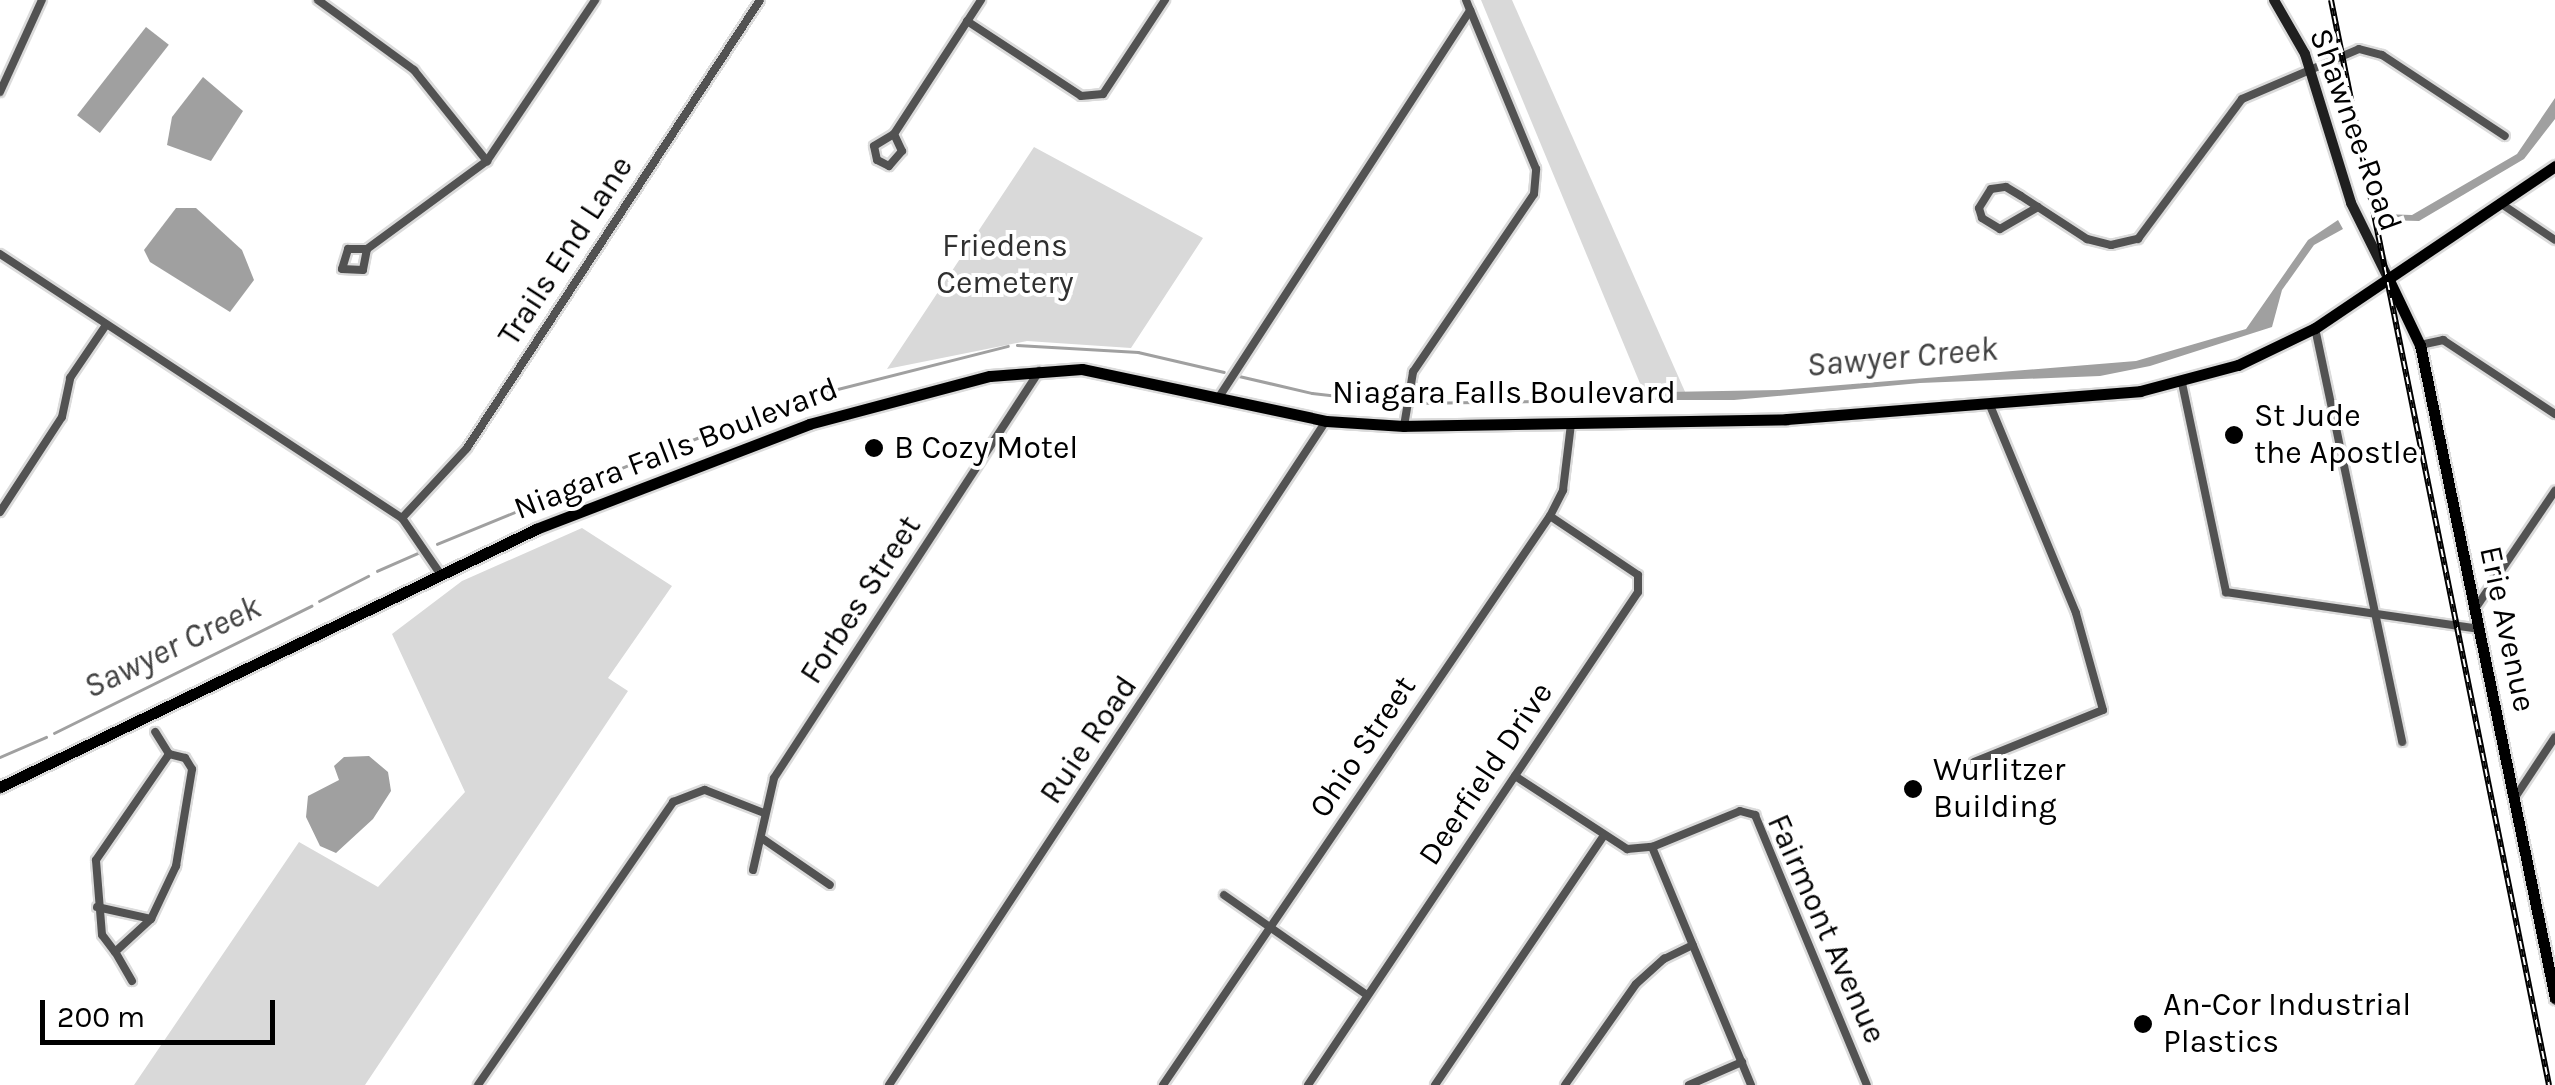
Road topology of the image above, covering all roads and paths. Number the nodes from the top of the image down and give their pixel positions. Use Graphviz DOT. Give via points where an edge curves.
graph roads {
  1 [pos="42,0"];
  2 [pos="318,0"];
  3 [pos="594,0"];
  4 [pos="760,0"];
  5 [pos="981,0"];
  6 [pos="1165,0"];
  7 [pos="2274,0"];
  8 [pos="1468,5"];
  9 [pos="967,21"];
  10 [pos="2310,66"];
  11 [pos="0,92"];
  12 [pos="894,134"];
  13 [pos="2505,136"];
  14 [pos="488,161"];
  15 [pos="2555,166"];
  16 [pos="2497,201"];
  17 [pos="2038,207"];
  18 [pos="2555,240"];
  19 [pos="367,249"];
  20 [pos="0,254"];
  21 [pos="2388,278"];
  22 [pos="106,324"];
  23 [pos="2315,328"];
  24 [pos="2420,345"];
  25 [pos="1040,370"];
  26 [pos="2182,383"];
  27 [pos="1219,397"];
  28 [pos="1990,404"];
  29 [pos="2555,414"];
  30 [pos="1326,421"];
  31 [pos="1571,424"];
  32 [pos="1404,426"];
  33 [pos="2555,490"];
  34 [pos="0,512"];
  35 [pos="1550,516"];
  36 [pos="402,518"];
  37 [pos="439,572"];
  38 [pos="2475,609"];
  39 [pos="2374,614"];
  40 [pos="2479,629"];
  41 [pos="154,732"];
  42 [pos="2555,737"];
  43 [pos="2402,742"];
  44 [pos="168,754"];
  45 [pos="1974,762"];
  46 [pos="1515,776"];
  47 [pos="0,787"];
  48 [pos="2514,799"];
  49 [pos="764,813"];
  50 [pos="1603,837"];
  51 [pos="763,839"];
  52 [pos="1652,847"];
  53 [pos="753,870"];
  54 [pos="830,885"];
  55 [pos="1224,895"];
  56 [pos="97,907"];
  57 [pos="152,919"];
  58 [pos="1270,926"];
  59 [pos="1693,945"];
  60 [pos="115,952"];
  61 [pos="132,981"];
  62 [pos="2554,989"];
  63 [pos="1367,995"];
  64 [pos="1742,1062"];
  65 [pos="478,1085"];
  66 [pos="890,1085"];
  67 [pos="1163,1085"];
  68 [pos="1308,1085"];
  69 [pos="1435,1085"];
  70 [pos="1565,1085"];
  71 [pos="1690,1085"];
  72 [pos="1751,1085"];
  73 [pos="1867,1085"];
  1 -- 11 [label="street"];
  2 -- 14 [label="street" via="414,70"];
  3 -- 14 [label="street"];
  4 -- 36 [label="street, Trails End Lane" via="467,448"];
  5 -- 9 [label="street"];
  6 -- 9 [label="street" via="1103,94 1081,96"];
  7 -- 10 [label="main road, Shawnee Road"];
  8 -- 27 [label="street"];
  8 -- 32 [label="street" via="1536,170 1534,194 1412,372"];
  9 -- 12 [label="street"];
  10 -- 13 [label="street" via="2373,50"];
  10 -- 17 [label="street" via="2242,99 2138,239 2100,244"];
  10 -- 21 [label="main road, Shawnee Road" via="2351,203"];
  14 -- 19 [label="street"];
  15 -- 16 [label="main road, Niagara Falls Boulevard"];
  16 -- 18 [label="street"];
  16 -- 21 [label="main road, Niagara Falls Boulevard"];
  17 -- 17 [label="street" via="2006,187 1991,189 1979,208 2000,229"];
  20 -- 22 [label="street"];
  21 -- 23 [label="main road, Niagara Falls Boulevard"];
  21 -- 24 [label="main road, Erie Avenue"];
  22 -- 34 [label="street" via="70,378 62,417"];
  22 -- 36 [label="street"];
  23 -- 26 [label="main road, Niagara Falls Boulevard"];
  23 -- 39 [label="street"];
  24 -- 29 [label="street" via="2443,340"];
  24 -- 38 [label="main road, Erie Avenue"];
  25 -- 27 [label="main road, Niagara Falls Boulevard" via="1126,375"];
  25 -- 37 [label="main road, Niagara Falls Boulevard" via="990,376 809,424"];
  25 -- 49 [label="street, Forbes Street" via="774,778"];
  26 -- 28 [label="main road, Niagara Falls Boulevard"];
  26 -- 39 [label="street" via="2226,592"];
  27 -- 30 [label="main road, Niagara Falls Boulevard"];
  28 -- 31 [label="main road, Niagara Falls Boulevard" via="1786,419"];
  28 -- 45 [label="street" via="2076,613 2103,710"];
  30 -- 32 [label="main road, Niagara Falls Boulevard"];
  30 -- 66 [label="street, Ruie Road"];
  31 -- 32 [label="main road, Niagara Falls Boulevard"];
  31 -- 35 [label="street, Ohio Street" via="1563,490"];
  33 -- 38 [label="street"];
  35 -- 46 [label="street, Deerfield Drive" via="1638,574 1638,592"];
  35 -- 58 [label="street, Ohio Street"];
  36 -- 37 [label="street"];
  37 -- 47 [label="main road, Niagara Falls Boulevard"];
  38 -- 40 [label="main road, Erie Avenue"];
  39 -- 40 [label="street"];
  39 -- 43 [label="street"];
  40 -- 48 [label="main road, Erie Avenue"];
  41 -- 44 [label="street"];
  42 -- 48 [label="street"];
  44 -- 56 [label="street" via="96,860"];
  44 -- 57 [label="street" via="185,758 192,769 176,866"];
  46 -- 50 [label="street"];
  46 -- 63 [label="street, Deerfield Drive"];
  48 -- 62 [label="main road, Erie Avenue"];
  49 -- 51 [label="street, Forbes Street"];
  49 -- 65 [label="street" via="705,790 673,802"];
  50 -- 52 [label="street" via="1627,849"];
  50 -- 69 [label="street"];
  51 -- 53 [label="street, Forbes Street"];
  51 -- 54 [label="street"];
  52 -- 59 [label="street"];
  52 -- 73 [label="street, Fairmont Avenue" via="1740,812 1755,815"];
  55 -- 58 [label="street"];
  56 -- 57 [label="street"];
  56 -- 60 [label="street" via="102,935"];
  57 -- 60 [label="street"];
  58 -- 63 [label="street"];
  58 -- 67 [label="street, Ohio Street"];
  59 -- 64 [label="street"];
  59 -- 70 [label="street" via="1636,984"];
  60 -- 61 [label="street"];
  63 -- 68 [label="street, Deerfield Drive"];
  64 -- 71 [label="street"];
  64 -- 72 [label="street"];
}
